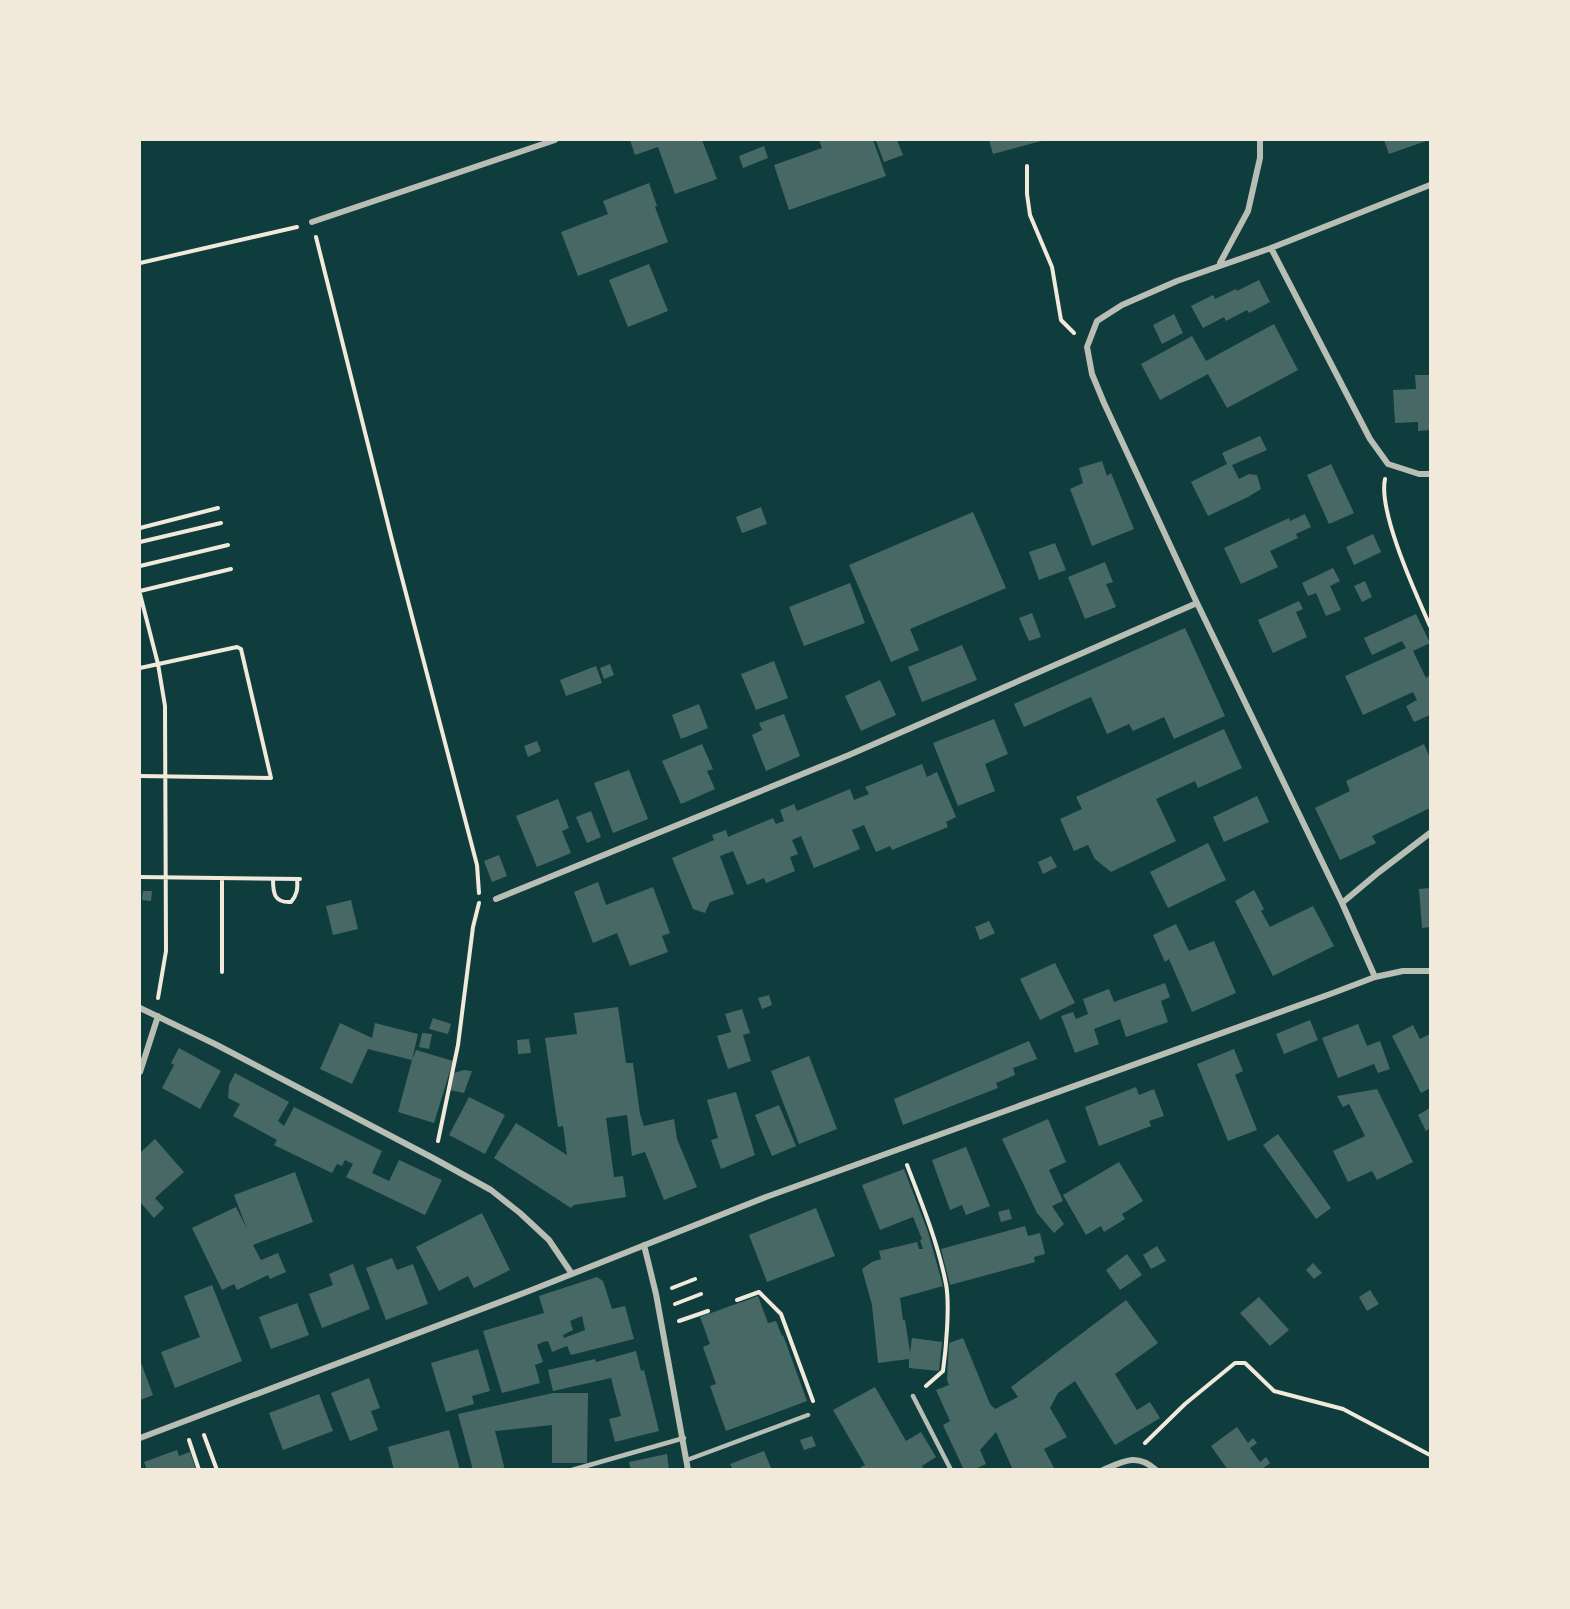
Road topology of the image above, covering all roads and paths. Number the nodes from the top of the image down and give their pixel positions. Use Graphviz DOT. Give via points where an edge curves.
graph roads {
  1 [pos="555,140"];
  2 [pos="1260,140"];
  3 [pos="1027,166"];
  4 [pos="1431,185"];
  5 [pos="312,222"];
  6 [pos="1271,248"];
  7 [pos="140,263"];
  8 [pos="1220,264"];
  9 [pos="1087,346"];
  10 [pos="1388,464"];
  11 [pos="1431,474"];
  12 [pos="218,508"];
  13 [pos="221,523"];
  14 [pos="140,528"];
  15 [pos="140,542"];
  16 [pos="228,545"];
  17 [pos="140,566"];
  18 [pos="231,569"];
  19 [pos="140,593"];
  20 [pos="1197,603"];
  21 [pos="1431,626"];
  22 [pos="158,664"];
  23 [pos="140,668"];
  24 [pos="140,776"];
  25 [pos="165,776"];
  26 [pos="1431,833"];
  27 [pos="140,877"];
  28 [pos="165,877"];
  29 [pos="222,878"];
  30 [pos="273,879"];
  31 [pos="496,899"];
  32 [pos="1342,903"];
  33 [pos="1431,970"];
  34 [pos="222,972"];
  35 [pos="1375,977"];
  36 [pos="159,990"];
  37 [pos="140,1008"];
  38 [pos="159,1016"];
  39 [pos="140,1072"];
  40 [pos="438,1142"];
  41 [pos="907,1164"];
  42 [pos="644,1245"];
  43 [pos="572,1274"];
  44 [pos="695,1279"];
  45 [pos="671,1288"];
  46 [pos="701,1294"];
  47 [pos="737,1300"];
  48 [pos="675,1304"];
  49 [pos="708,1311"];
  50 [pos="678,1321"];
  51 [pos="809,1391"];
  52 [pos="913,1396"];
  53 [pos="808,1415"];
  54 [pos="204,1435"];
  55 [pos="140,1438"];
  56 [pos="684,1438"];
  57 [pos="189,1440"];
  58 [pos="1145,1443"];
  59 [pos="1431,1455"];
  60 [pos="687,1460"];
  61 [pos="200,1470"];
  62 [pos="217,1470"];
  63 [pos="572,1470"];
  64 [pos="688,1470"];
  65 [pos="951,1470"];
  66 [pos="1103,1470"];
  67 [pos="1156,1470"];
  1 -- 5 [label="street"];
  2 -- 8 [label="street" via="1248,211"];
  3 -- 9 [label="path" via="1030,215 1052,267 1061,320"];
  4 -- 6 [label="street"];
  5 -- 7 [label="path"];
  5 -- 40 [label="path" via="477,865 479,904 458,1045"];
  6 -- 8 [label="street"];
  6 -- 10 [label="street" via="1370,440"];
  8 -- 9 [label="street" via="1122,305 1097,321"];
  9 -- 20 [label="street" via="1092,375"];
  10 -- 11 [label="street"];
  10 -- 21 [label="path" via="1383,488 1385,502 1408,578"];
  12 -- 14 [label="path"];
  13 -- 15 [label="path"];
  16 -- 17 [label="path"];
  18 -- 19 [label="path"];
  19 -- 22 [label="path"];
  20 -- 31 [label="street" via="849,755"];
  20 -- 32 [label="street"];
  22 -- 23 [label="path"];
  22 -- 25 [label="path" via="165,706"];
  22 -- 25 [label="path" via="241,649 271,778"];
  24 -- 25 [label="path"];
  25 -- 28 [label="path"];
  26 -- 32 [label="street"];
  27 -- 28 [label="path"];
  28 -- 29 [label="path"];
  28 -- 36 [label="path" via="166,951"];
  29 -- 30 [label="path"];
  29 -- 34 [label="path"];
  30 -- 30 [label="path" via="299,879 291,903 279,902 275,897"];
  32 -- 35 [label="street"];
  33 -- 35 [label="street"];
  35 -- 42 [label="street" via="819,1177"];
  37 -- 38 [label="street"];
  38 -- 39 [label="street"];
  38 -- 43 [label="street" via="490,1190 549,1240"];
  41 -- 52 [label="path" via="933,1232 947,1286 943,1371"];
  42 -- 43 [label="street"];
  42 -- 56 [label="street"];
  43 -- 55 [label="street"];
  44 -- 45 [label="path"];
  46 -- 48 [label="path"];
  47 -- 51 [label="path" via="759,1292 781,1314"];
  49 -- 50 [label="path"];
  52 -- 65 [label="lane"];
  53 -- 60 [label="lane"];
  54 -- 62 [label="path"];
  56 -- 60 [label="street"];
  56 -- 63 [label="lane"];
  57 -- 61 [label="path"];
  58 -- 59 [label="path" via="1235,1363 1245,1363 1274,1390 1343,1409"];
  60 -- 64 [label="street"];
  66 -- 67 [label="street" via="1139,1459"];
}
